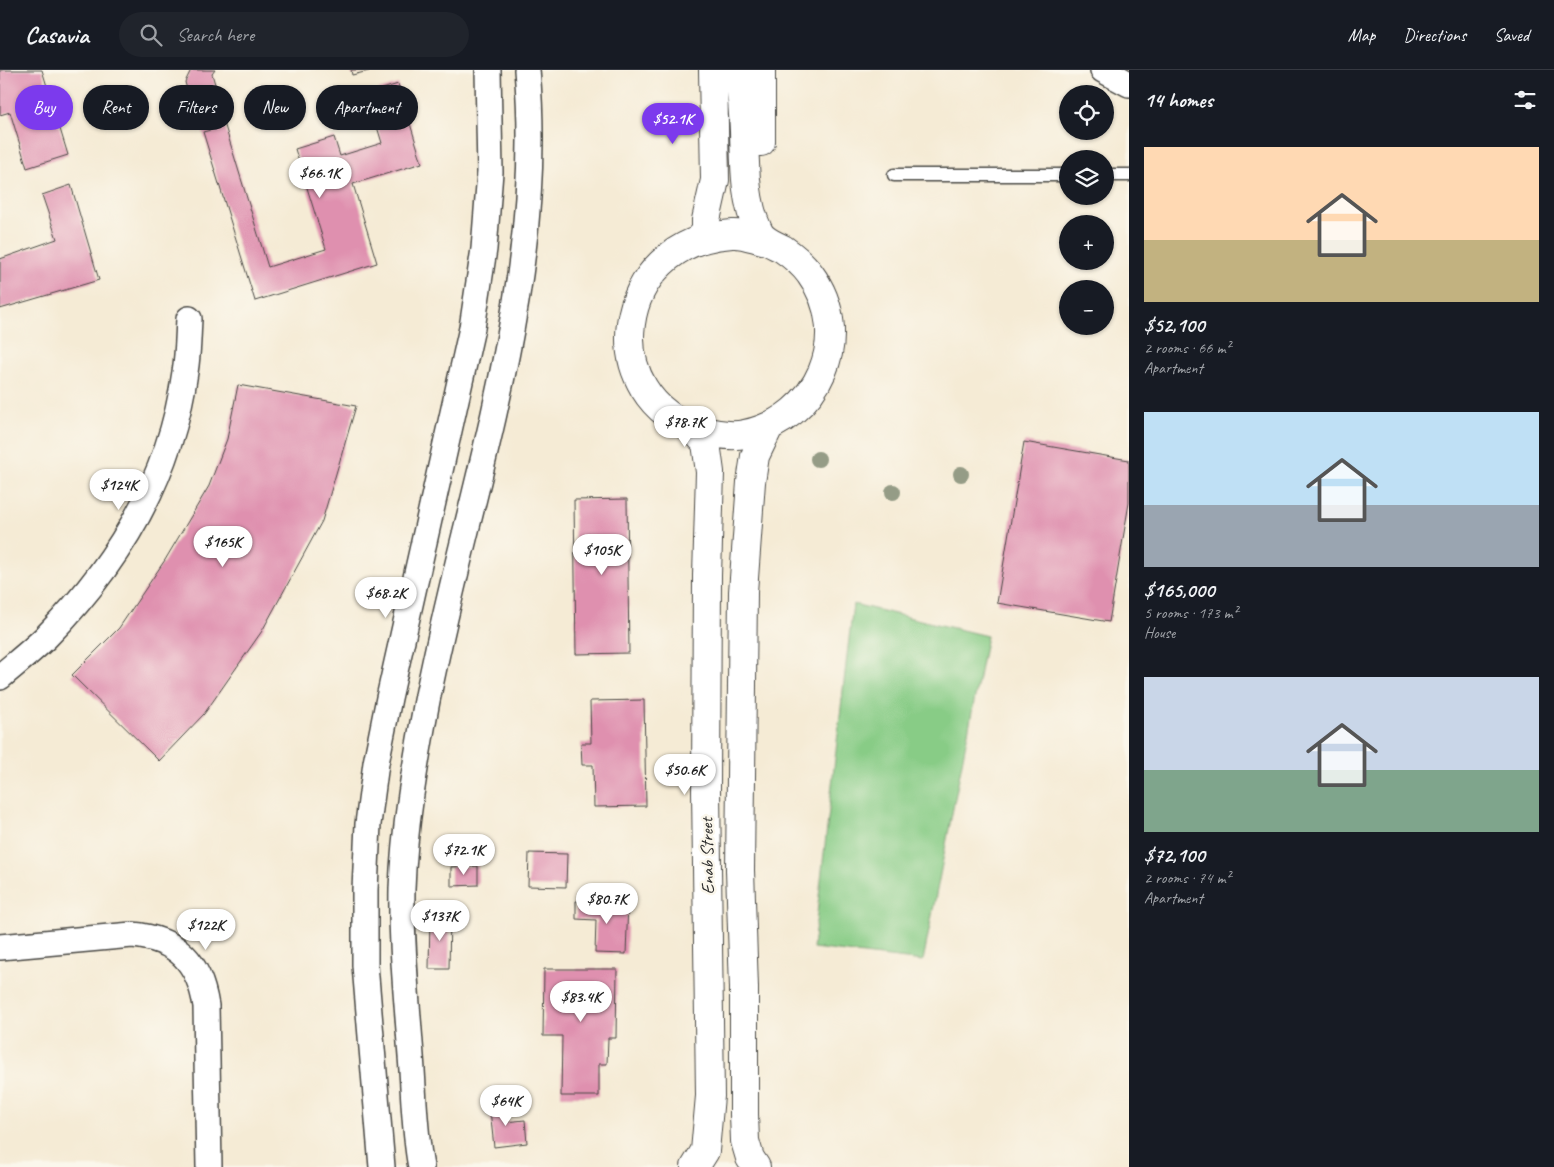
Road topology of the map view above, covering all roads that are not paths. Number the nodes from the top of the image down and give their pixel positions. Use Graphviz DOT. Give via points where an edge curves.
graph roads {
  1 [pos="488,70"];
  2 [pos="527,70"];
  3 [pos="695,70"];
  4 [pos="713,70"];
  5 [pos="740,70"];
  6 [pos="762,70"];
  7 [pos="1103,70"];
  8 [pos="1129,84"];
  9 [pos="894,175"];
  10 [pos="1059,175"];
  11 [pos="1114,175"];
  12 [pos="1129,175"];
  13 [pos="709,206"];
  14 [pos="753,211"];
  15 [pos="700,238"];
  16 [pos="767,241"];
  17 [pos="189,319"];
  18 [pos="769,427"];
  19 [pos="692,428"];
  20 [pos="0,677"];
  21 [pos="0,947"];
  22 [pos="209,1167"];
  23 [pos="382,1167"];
  24 [pos="421,1167"];
  25 [pos="695,1167"];
  26 [pos="756,1167"];
  1 -- 23 [label="street" via="490,172 479,284 464,365 389,698 368,824 365,965"];
  2 -- 24 [label="street" via="530,171 524,254 510,338 426,704 407,827 402,890 404,965"];
  3 -- 13 [label="street" via="696,184"];
  4 -- 13 [label="street" via="714,180"];
  5 -- 14 [label="street" via="744,163"];
  6 -- 14 [label="street" via="761,172"];
  7 -- 8 [label="street"];
  9 -- 10 [label="lane"];
  11 -- 12 [label="lane"];
  13 -- 15 [label="street" via="706,232"];
  14 -- 16 [label="street" via="758,232"];
  15 -- 16 [label="street" via="734,234"];
  15 -- 19 [label="street" via="681,246 650,273 639,291 630,330 636,371 645,389 658,405"];
  16 -- 18 [label="street" via="798,260 810,274 820,290 830,325 826,361 811,394 799,407"];
  17 -- 20 [label="street" via="185,372 175,422 158,476 134,527 78,602 45,638"];
  18 -- 19 [label="street" via="743,434 717,434"];
  18 -- 26 [label="street, Enab Street" via="755,456 743,592 740,870 744,1126 748,1152"];
  19 -- 25 [label="street, Enab Street" via="706,443 711,503 706,663 710,1096 705,1151"];
  21 -- 22 [label="street" via="132,935 149,936 180,951 202,984 206,1006"];
}
